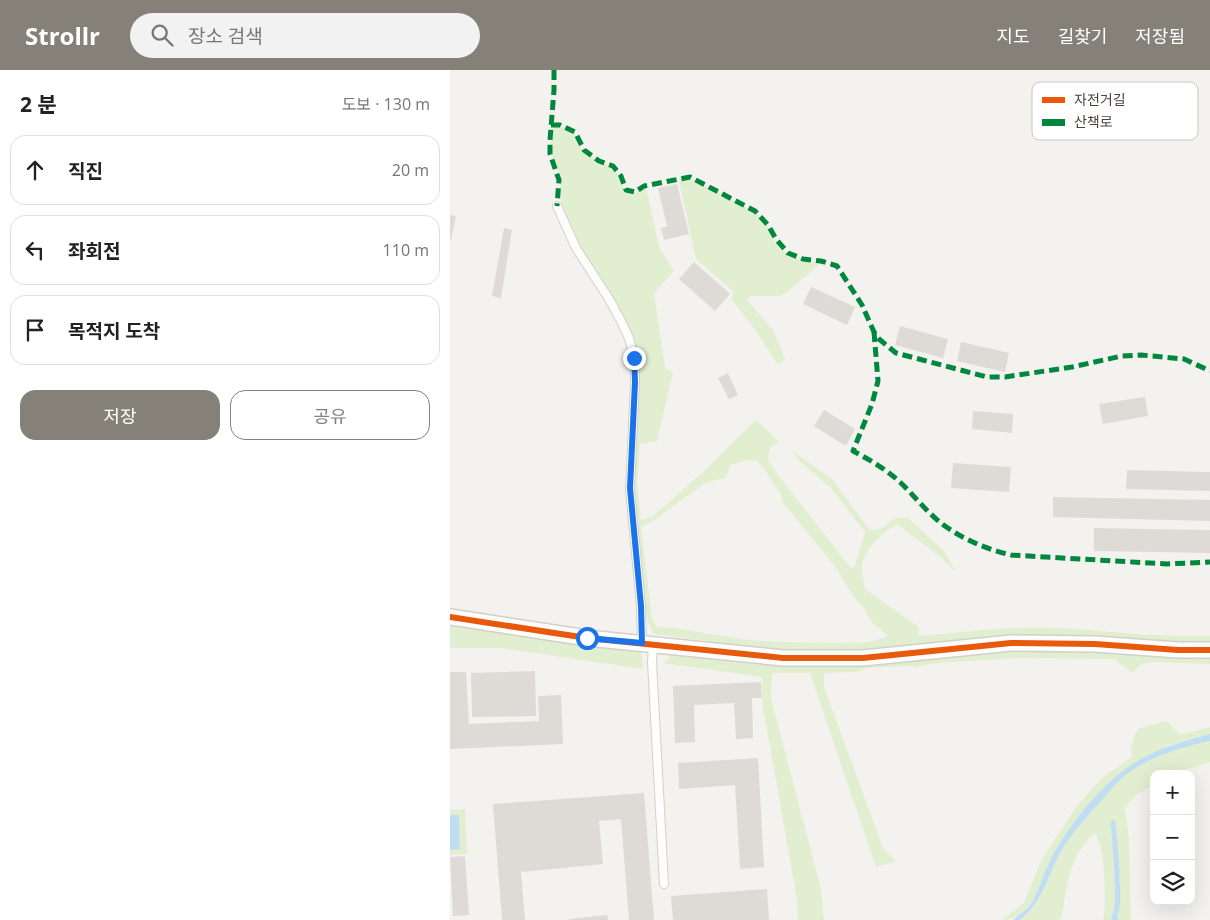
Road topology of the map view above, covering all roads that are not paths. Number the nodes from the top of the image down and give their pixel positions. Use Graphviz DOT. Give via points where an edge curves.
graph roads {
  1 [pos="558,206"];
  2 [pos="450,617"];
  3 [pos="648,644"];
  4 [pos="1210,650"];
  5 [pos="664,884"];
  1 -- 3 [label="lane" via="576,248 621,321 634,358 630,488 641,606"];
  2 -- 3 [label="street"];
  3 -- 4 [label="street" via="808,659 863,658 1011,643"];
  3 -- 5 [label="lane" via="652,662"];
}
